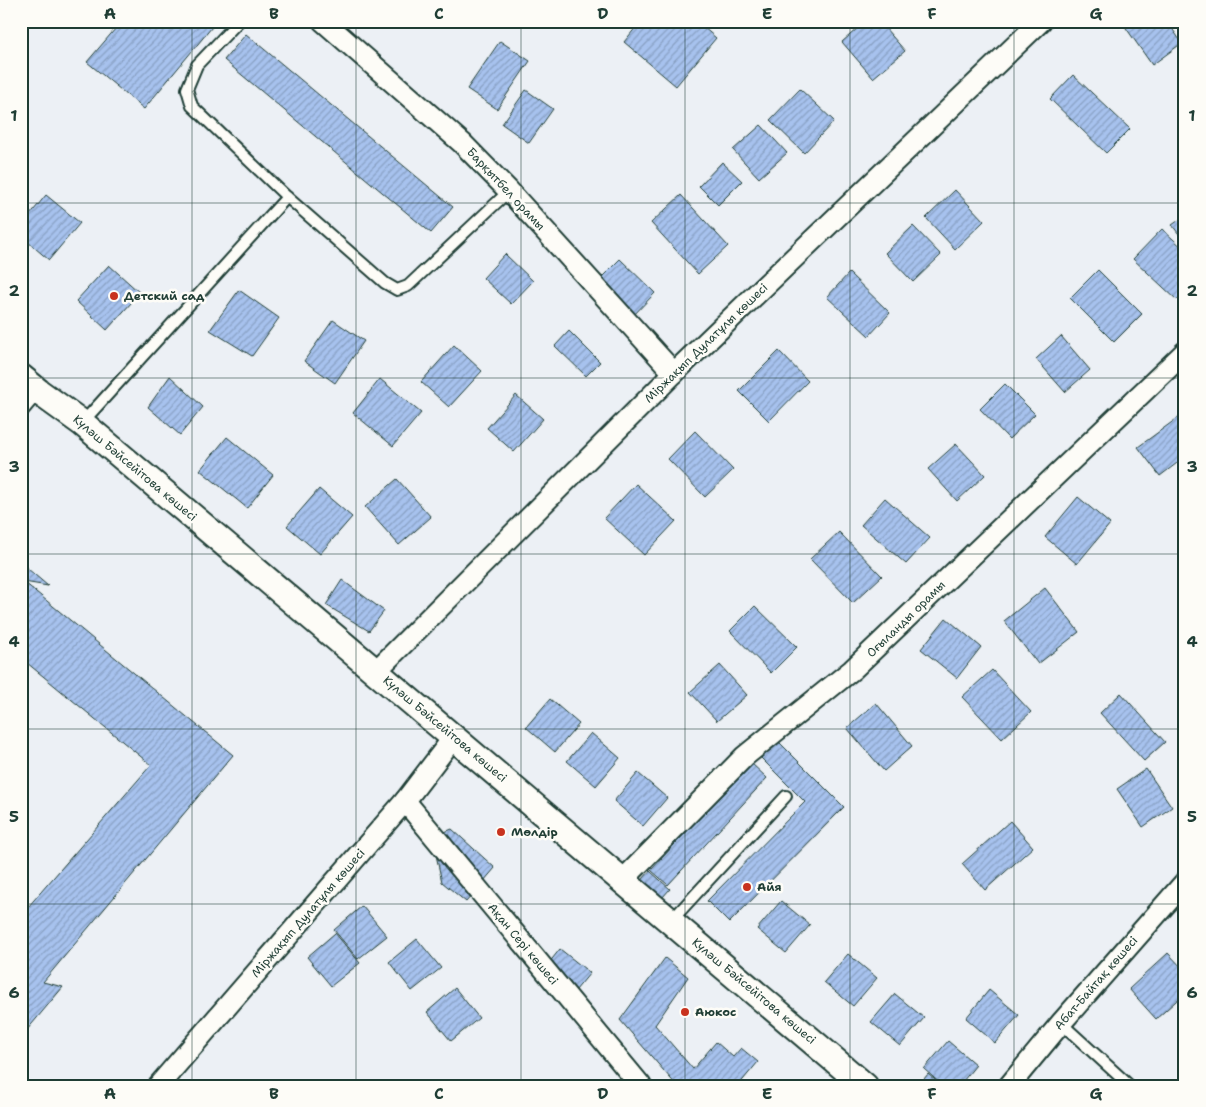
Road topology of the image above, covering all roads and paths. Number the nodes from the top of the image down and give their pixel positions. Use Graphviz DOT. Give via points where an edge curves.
graph roads {
  1 [pos="238,21"];
  2 [pos="323,21"];
  3 [pos="1041,21"];
  4 [pos="509,191"];
  5 [pos="287,197"];
  6 [pos="1185,352"];
  7 [pos="674,373"];
  8 [pos="30,384"];
  9 [pos="21,413"];
  10 [pos="82,423"];
  11 [pos="376,671"];
  12 [pos="454,737"];
  13 [pos="786,796"];
  14 [pos="405,801"];
  15 [pos="623,880"];
  16 [pos="1185,882"];
  17 [pos="671,920"];
  18 [pos="1061,1023"];
  19 [pos="158,1086"];
  20 [pos="641,1086"];
  21 [pos="865,1086"];
  22 [pos="1009,1086"];
  23 [pos="1130,1086"];
  1 -- 5 [label="lane" via="197,65 188,89 192,106"];
  2 -- 4 [label="street, Барқытбел орамы" via="462,143"];
  3 -- 7 [label="street, Міржақып Дулатұлы көшесі"];
  4 -- 5 [label="lane" via="408,286 396,290"];
  4 -- 7 [label="street, Барқытбел орамы"];
  5 -- 10 [label="lane"];
  6 -- 15 [label="street, Оғыланды орамы" via="852,670 745,756"];
  7 -- 11 [label="street, Міржақып Дулатұлы көшесі"];
  8 -- 9 [label="lane"];
  8 -- 10 [label="street, Күләш Бәйсейітова көшесі"];
  10 -- 11 [label="street, Күләш Бәйсейітова көшесі"];
  11 -- 12 [label="street, Күләш Бәйсейітова көшесі"];
  12 -- 14 [label="street, Міржақып Дулатұлы көшесі"];
  12 -- 15 [label="street, Күләш Бәйсейітова көшесі"];
  13 -- 17 [label="lane"];
  14 -- 19 [label="street, Міржақып Дулатұлы көшесі"];
  14 -- 20 [label="street, Ақан Сері көшесі"];
  15 -- 17 [label="street, Күләш Бәйсейітова көшесі"];
  16 -- 18 [label="street, Абат-Байтақ көшесі"];
  17 -- 21 [label="street, Күләш Бәйсейітова көшесі"];
  18 -- 22 [label="street, Абат-Байтақ көшесі"];
  18 -- 23 [label="lane"];
}
